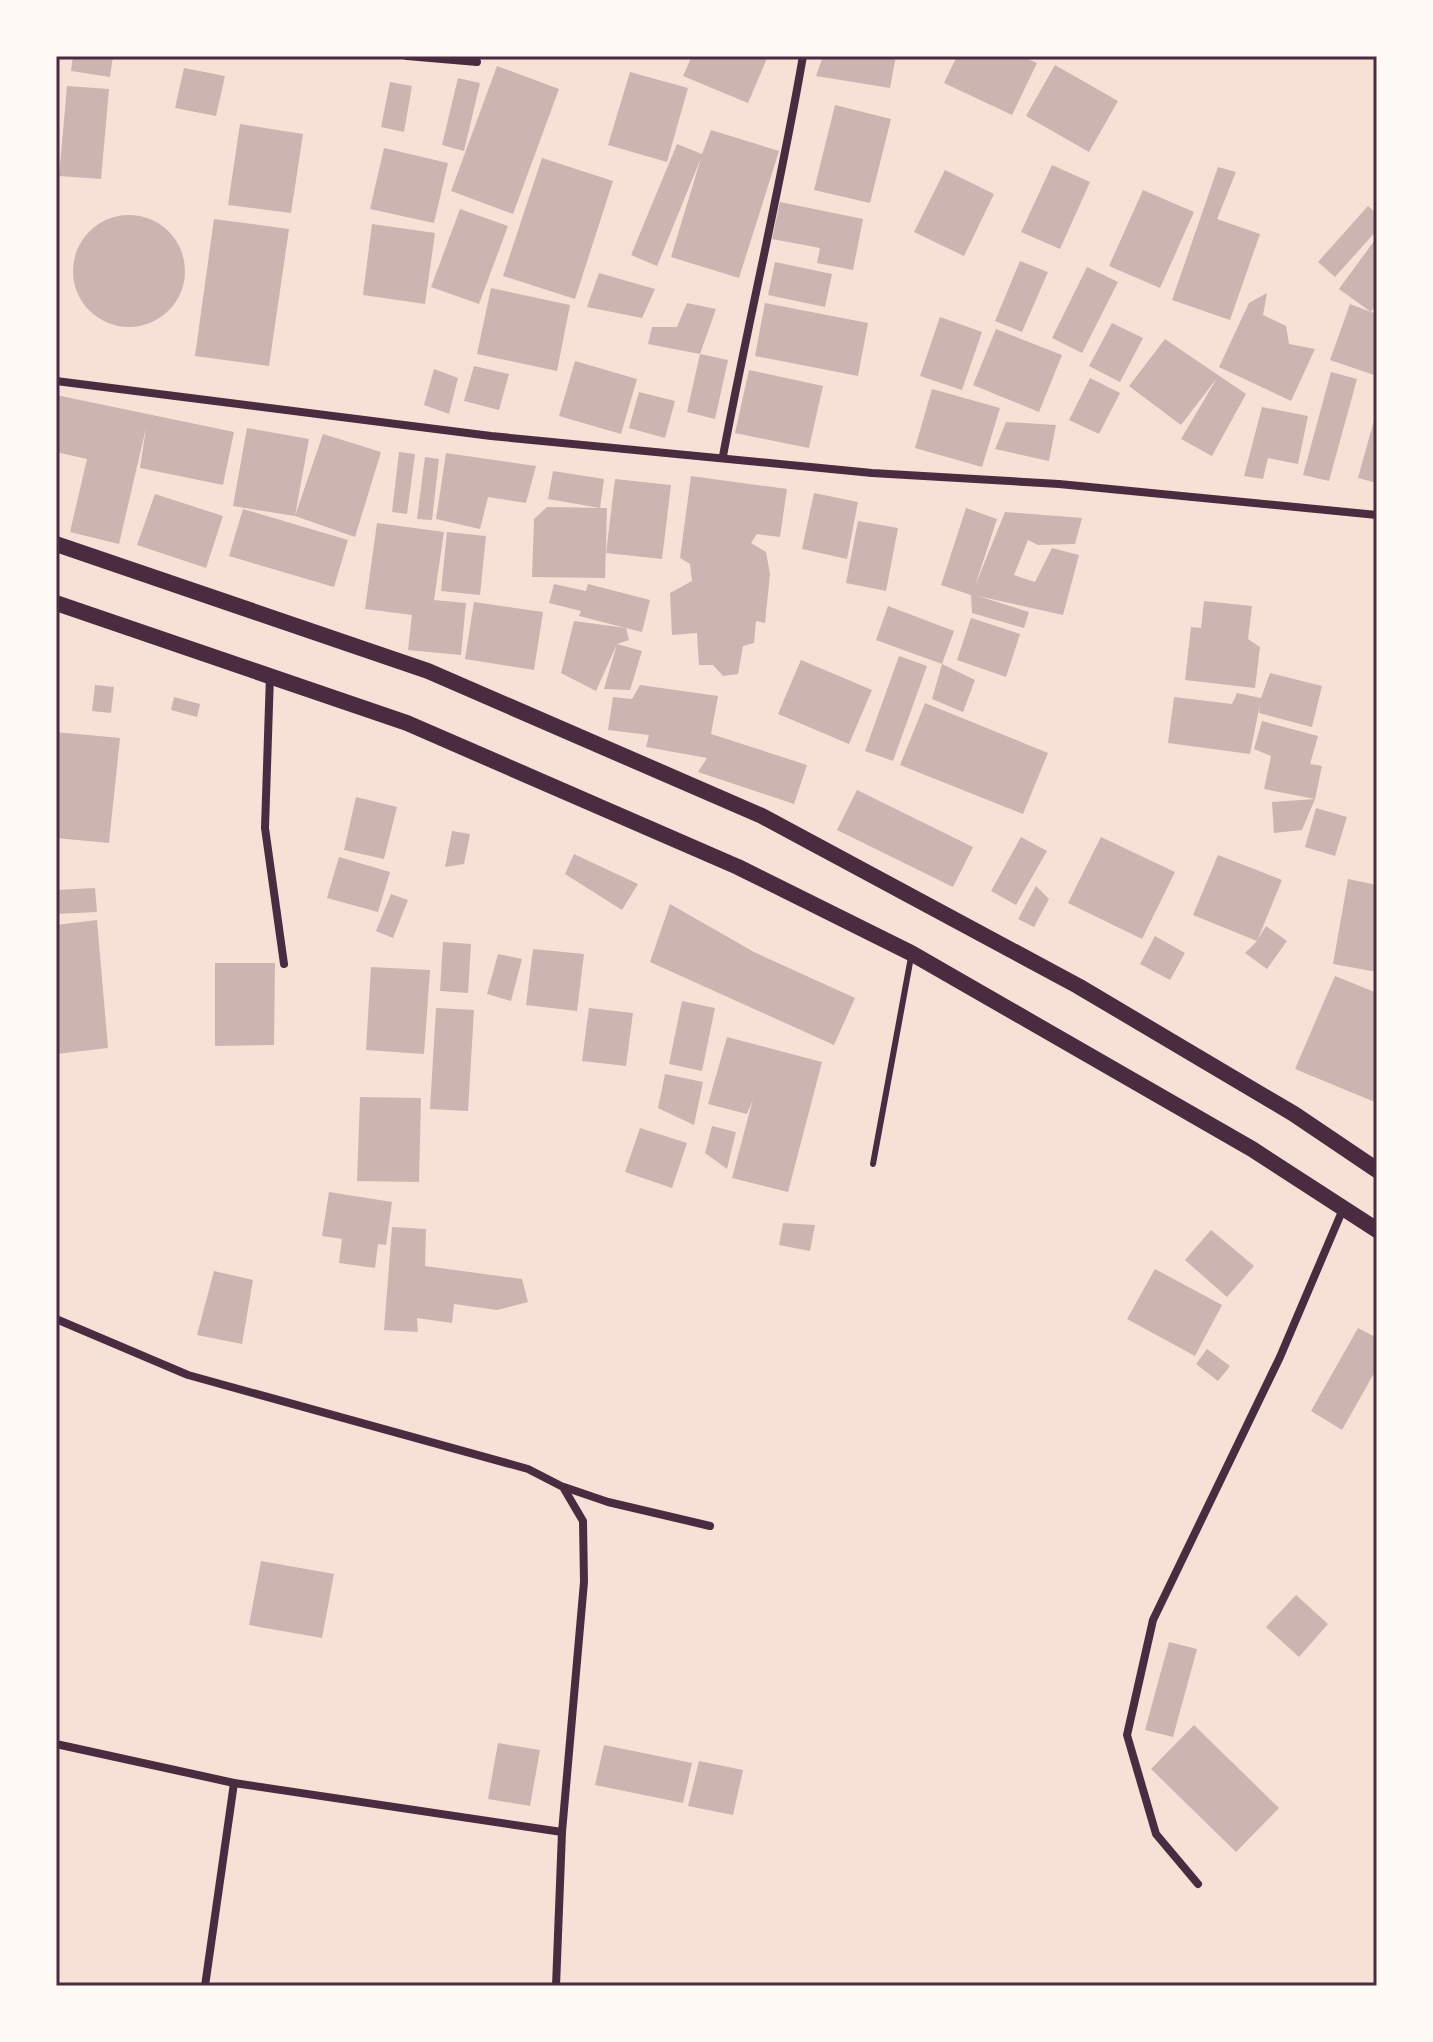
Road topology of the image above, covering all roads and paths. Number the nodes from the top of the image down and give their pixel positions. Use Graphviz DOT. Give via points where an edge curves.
graph roads {
  1 [pos="407,56"];
  2 [pos="803,56"];
  3 [pos="477,62"];
  4 [pos="56,381"];
  5 [pos="723,456"];
  6 [pos="1377,515"];
  7 [pos="56,544"];
  8 [pos="56,603"];
  9 [pos="270,674"];
  10 [pos="911,953"];
  11 [pos="284,964"];
  12 [pos="873,1164"];
  13 [pos="1377,1170"];
  14 [pos="1343,1208"];
  15 [pos="1377,1230"];
  16 [pos="56,1319"];
  17 [pos="563,1487"];
  18 [pos="710,1526"];
  19 [pos="56,1744"];
  20 [pos="234,1783"];
  21 [pos="562,1832"];
  22 [pos="1198,1884"];
  23 [pos="205,1986"];
  24 [pos="556,1986"];
  1 -- 3 [label="street"];
  2 -- 5 [label="street"];
  4 -- 5 [label="street" via="351,421"];
  5 -- 6 [label="street"];
  7 -- 13 [label="main road" via="428,671 762,816 1078,986 1294,1114"];
  8 -- 9 [label="main road"];
  9 -- 10 [label="main road" via="407,723 695,848"];
  9 -- 11 [label="street" via="265,828"];
  10 -- 12 [label="lane"];
  10 -- 14 [label="main road" via="1252,1149"];
  14 -- 15 [label="main road"];
  14 -- 22 [label="street" via="1280,1357 1153,1620 1127,1735 1156,1834"];
  16 -- 17 [label="street" via="188,1375 528,1469"];
  17 -- 18 [label="street"];
  17 -- 21 [label="street" via="583,1521 584,1582"];
  19 -- 20 [label="street"];
  20 -- 21 [label="street"];
  20 -- 23 [label="street"];
  21 -- 24 [label="street"];
}
